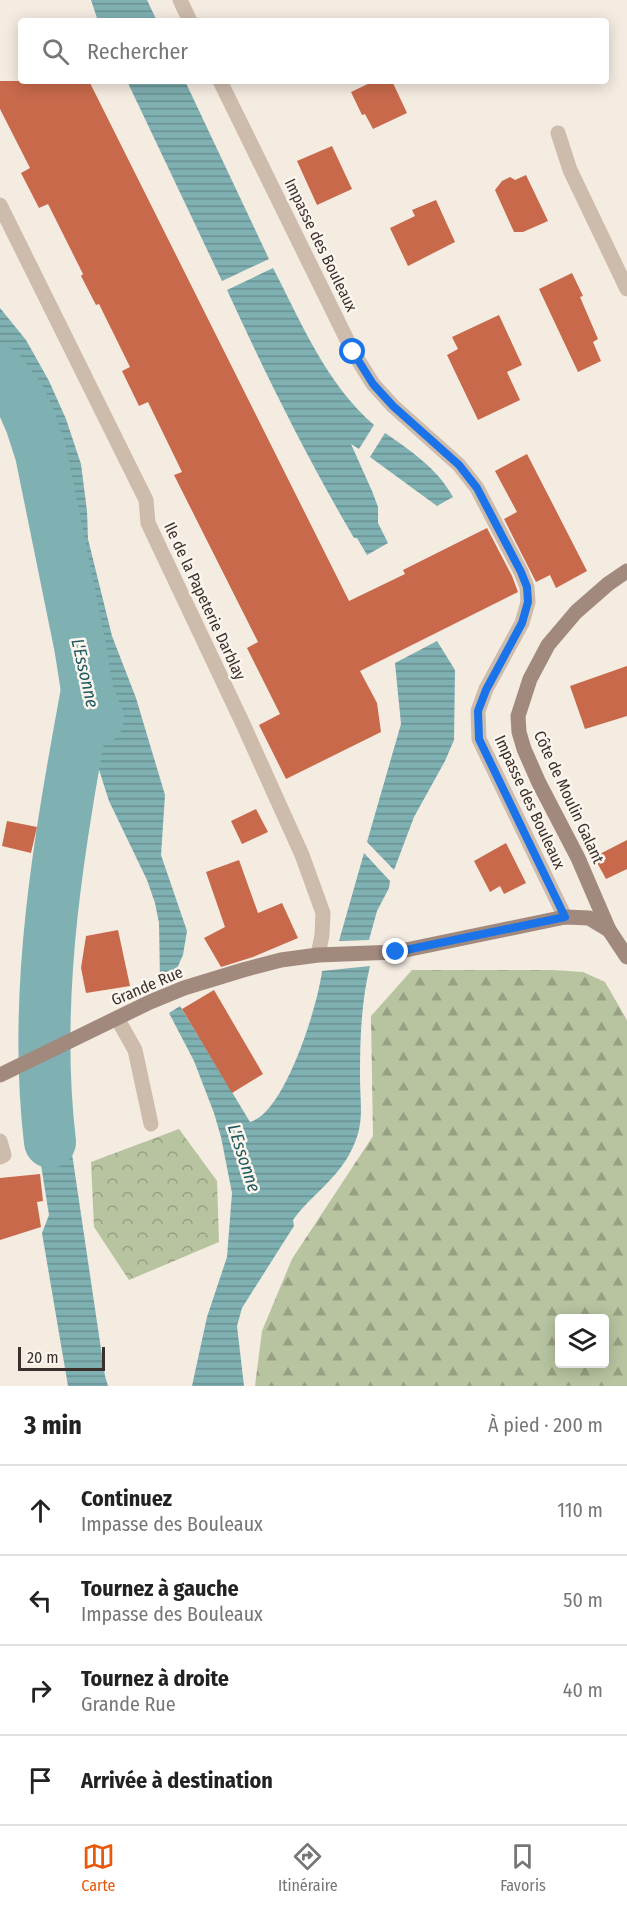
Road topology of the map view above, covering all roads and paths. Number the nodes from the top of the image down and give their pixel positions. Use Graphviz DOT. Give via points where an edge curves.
graph roads {
  1 [pos="180,0"];
  2 [pos="189,18"];
  3 [pos="221,84"];
  4 [pos="558,133"];
  5 [pos="0,206"];
  6 [pos="627,289"];
  7 [pos="627,571"];
  8 [pos="565,917"];
  9 [pos="609,930"];
  10 [pos="318,955"];
  11 [pos="627,957"];
  12 [pos="117,1018"];
  13 [pos="0,1075"];
  14 [pos="151,1124"];
  15 [pos="0,1141"];
  16 [pos="0,1156"];
  1 -- 2 [label="street"];
  3 -- 8 [label="street, Impasse des Bouleaux" via="353,352 393,406 459,465 477,488 521,572 528,602 522,623 478,711 479,739"];
  4 -- 6 [label="street" via="570,170"];
  5 -- 10 [label="street, Ile de la Papeterie Darblay" via="146,500 148,523 302,855 323,913"];
  7 -- 9 [label="street, Côte de Moulin Galant" via="576,612 548,645 530,679 518,716 524,749"];
  8 -- 9 [label="street" via="589,918"];
  8 -- 10 [label="street, Grande Rue" via="396,952"];
  9 -- 11 [label="street, Côte de Moulin Galant"];
  10 -- 12 [label="street, Grande Rue" via="281,960 184,988"];
  12 -- 13 [label="street, Grande Rue"];
  12 -- 14 [label="street" via="135,1050"];
  15 -- 16 [label="street" via="4,1155"];
}
